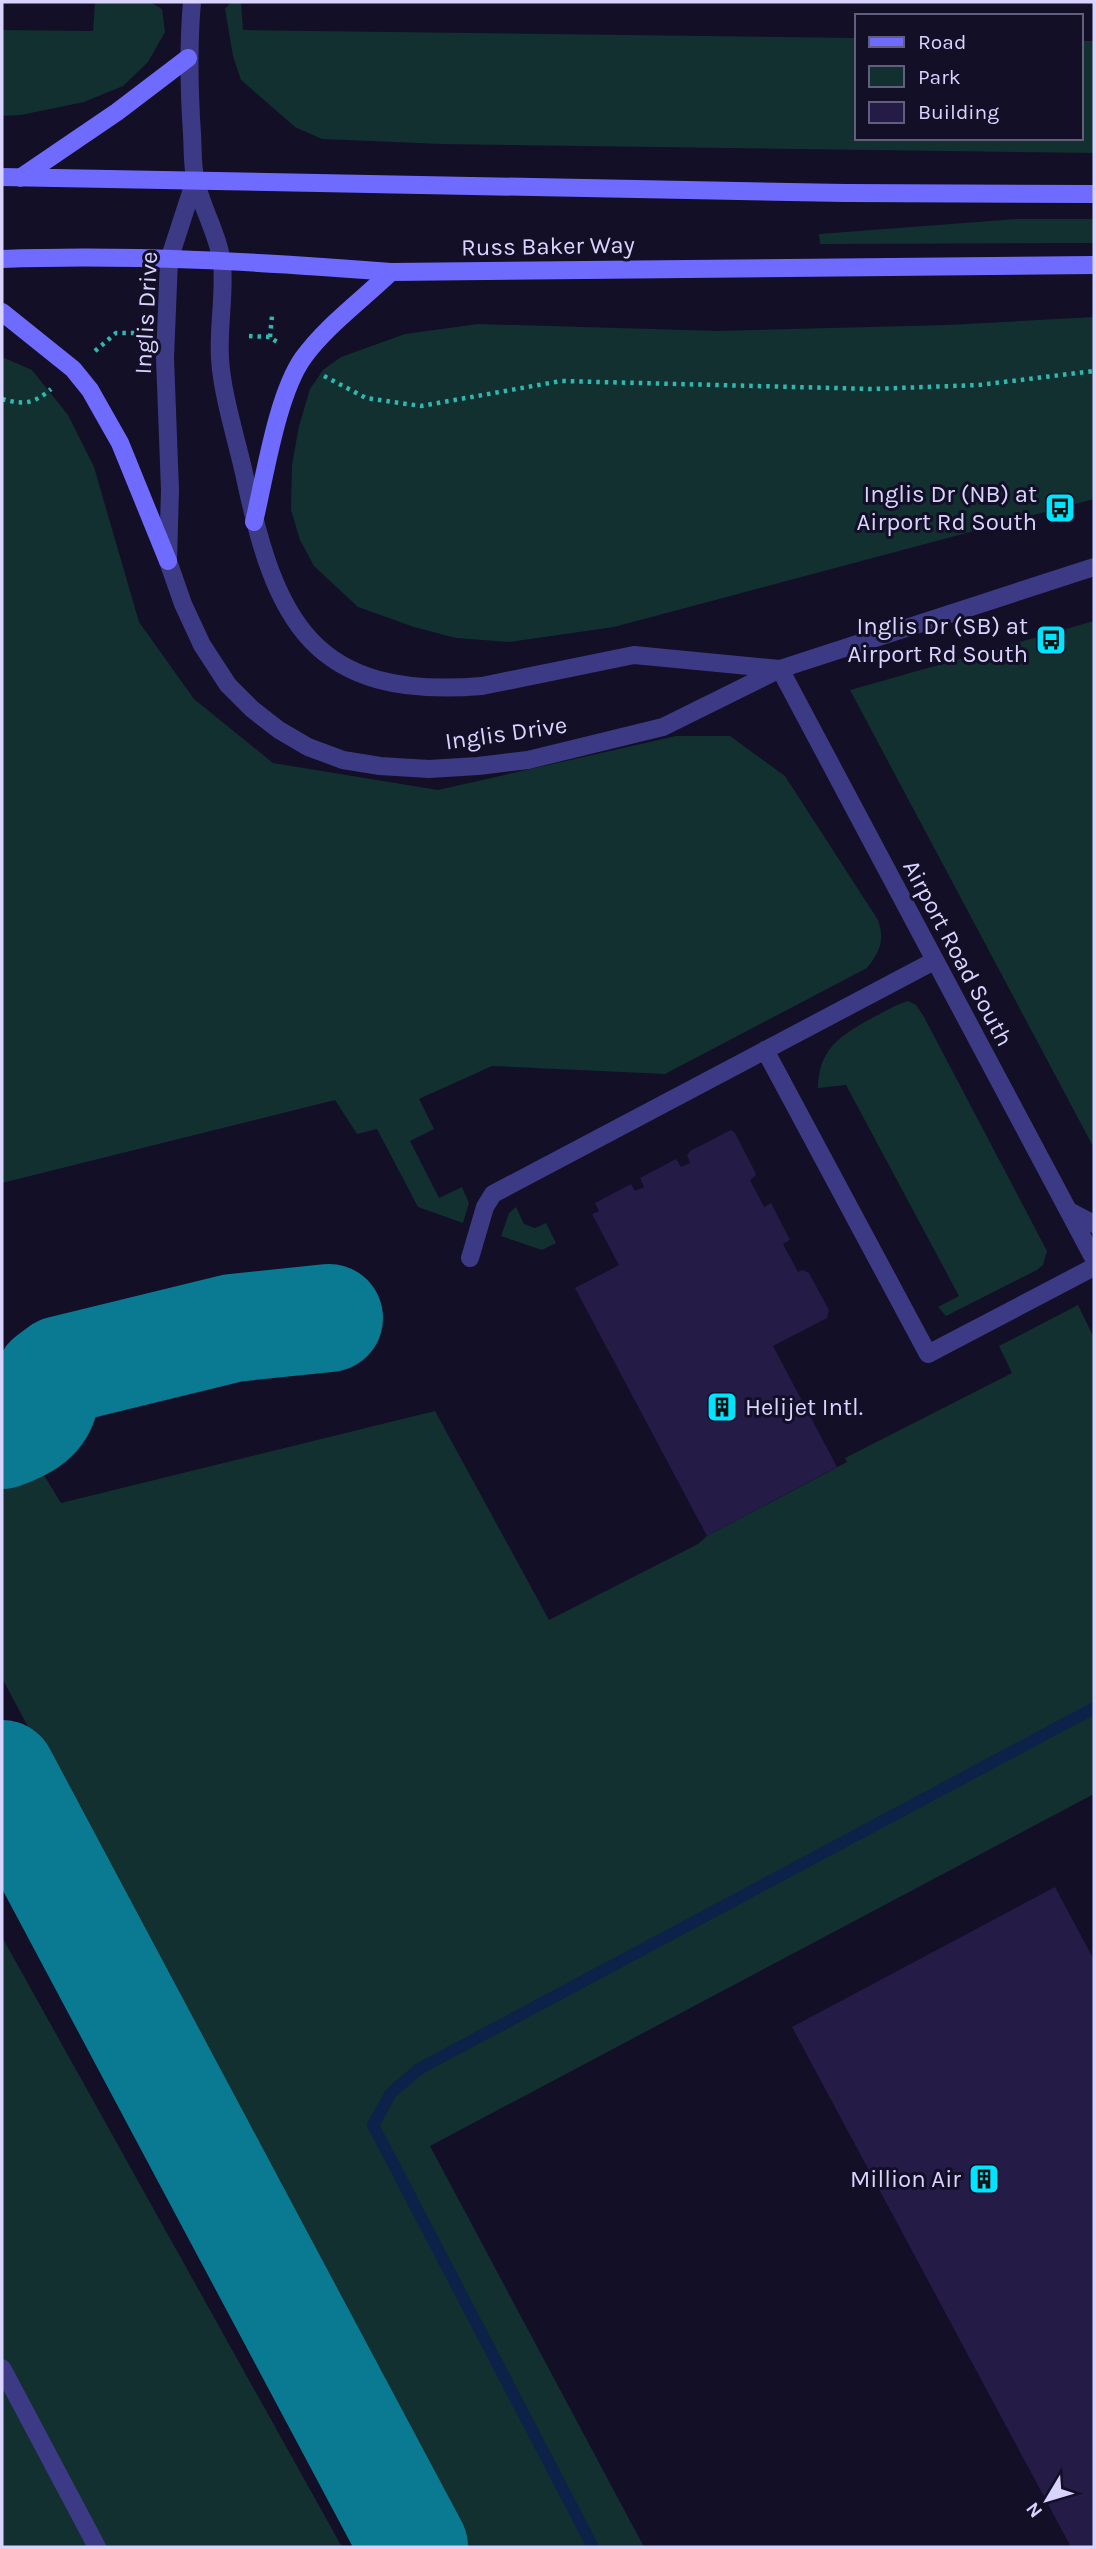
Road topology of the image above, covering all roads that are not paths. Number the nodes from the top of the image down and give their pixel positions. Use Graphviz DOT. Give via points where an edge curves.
graph roads {
  1 [pos="191,2"];
  2 [pos="188,58"];
  3 [pos="2,177"];
  4 [pos="20,178"];
  5 [pos="195,180"];
  6 [pos="1094,194"];
  7 [pos="2,259"];
  8 [pos="169,260"];
  9 [pos="222,262"];
  10 [pos="1094,265"];
  11 [pos="391,272"];
  12 [pos="2,312"];
  13 [pos="254,522"];
  14 [pos="168,561"];
  15 [pos="1094,567"];
  16 [pos="780,669"];
  17 [pos="934,961"];
  18 [pos="765,1050"];
  19 [pos="1069,1212"];
  20 [pos="1094,1224"];
  21 [pos="470,1258"];
  22 [pos="1094,1259"];
  23 [pos="1094,1268"];
  24 [pos="2,2368"];
  25 [pos="97,2547"];
  1 -- 2 [label="street"];
  2 -- 4 [label="main road"];
  2 -- 5 [label="street"];
  3 -- 4 [label="main road"];
  4 -- 5 [label="main road"];
  5 -- 6 [label="main road"];
  5 -- 8 [label="street, Inglis Drive"];
  5 -- 9 [label="street, Inglis Drive"];
  7 -- 8 [label="main road, Russ Baker Way"];
  8 -- 9 [label="main road, Russ Baker Way"];
  8 -- 14 [label="street, Inglis Drive" via="165,358"];
  9 -- 11 [label="main road, Russ Baker Way"];
  9 -- 13 [label="street, Inglis Drive" via="220,361"];
  10 -- 11 [label="main road, Russ Baker Way"];
  11 -- 13 [label="main road" via="301,360 285,395"];
  12 -- 14 [label="main road" via="73,369 90,390 120,443"];
  13 -- 16 [label="street, Inglis Drive" via="268,569 297,625 341,665 371,678 415,686 482,686 634,655"];
  14 -- 16 [label="street, Inglis Drive" via="202,645 228,685 279,730 343,760 429,769 528,760 663,727"];
  15 -- 16 [label="street, Inglis Drive"];
  16 -- 17 [label="street, Airport Road South"];
  17 -- 18 [label="street"];
  17 -- 19 [label="street, Airport Road South"];
  18 -- 21 [label="street" via="493,1194"];
  18 -- 23 [label="street" via="928,1354"];
  19 -- 20 [label="street"];
  19 -- 22 [label="street, Airport Road South"];
  24 -- 25 [label="street"];
}
